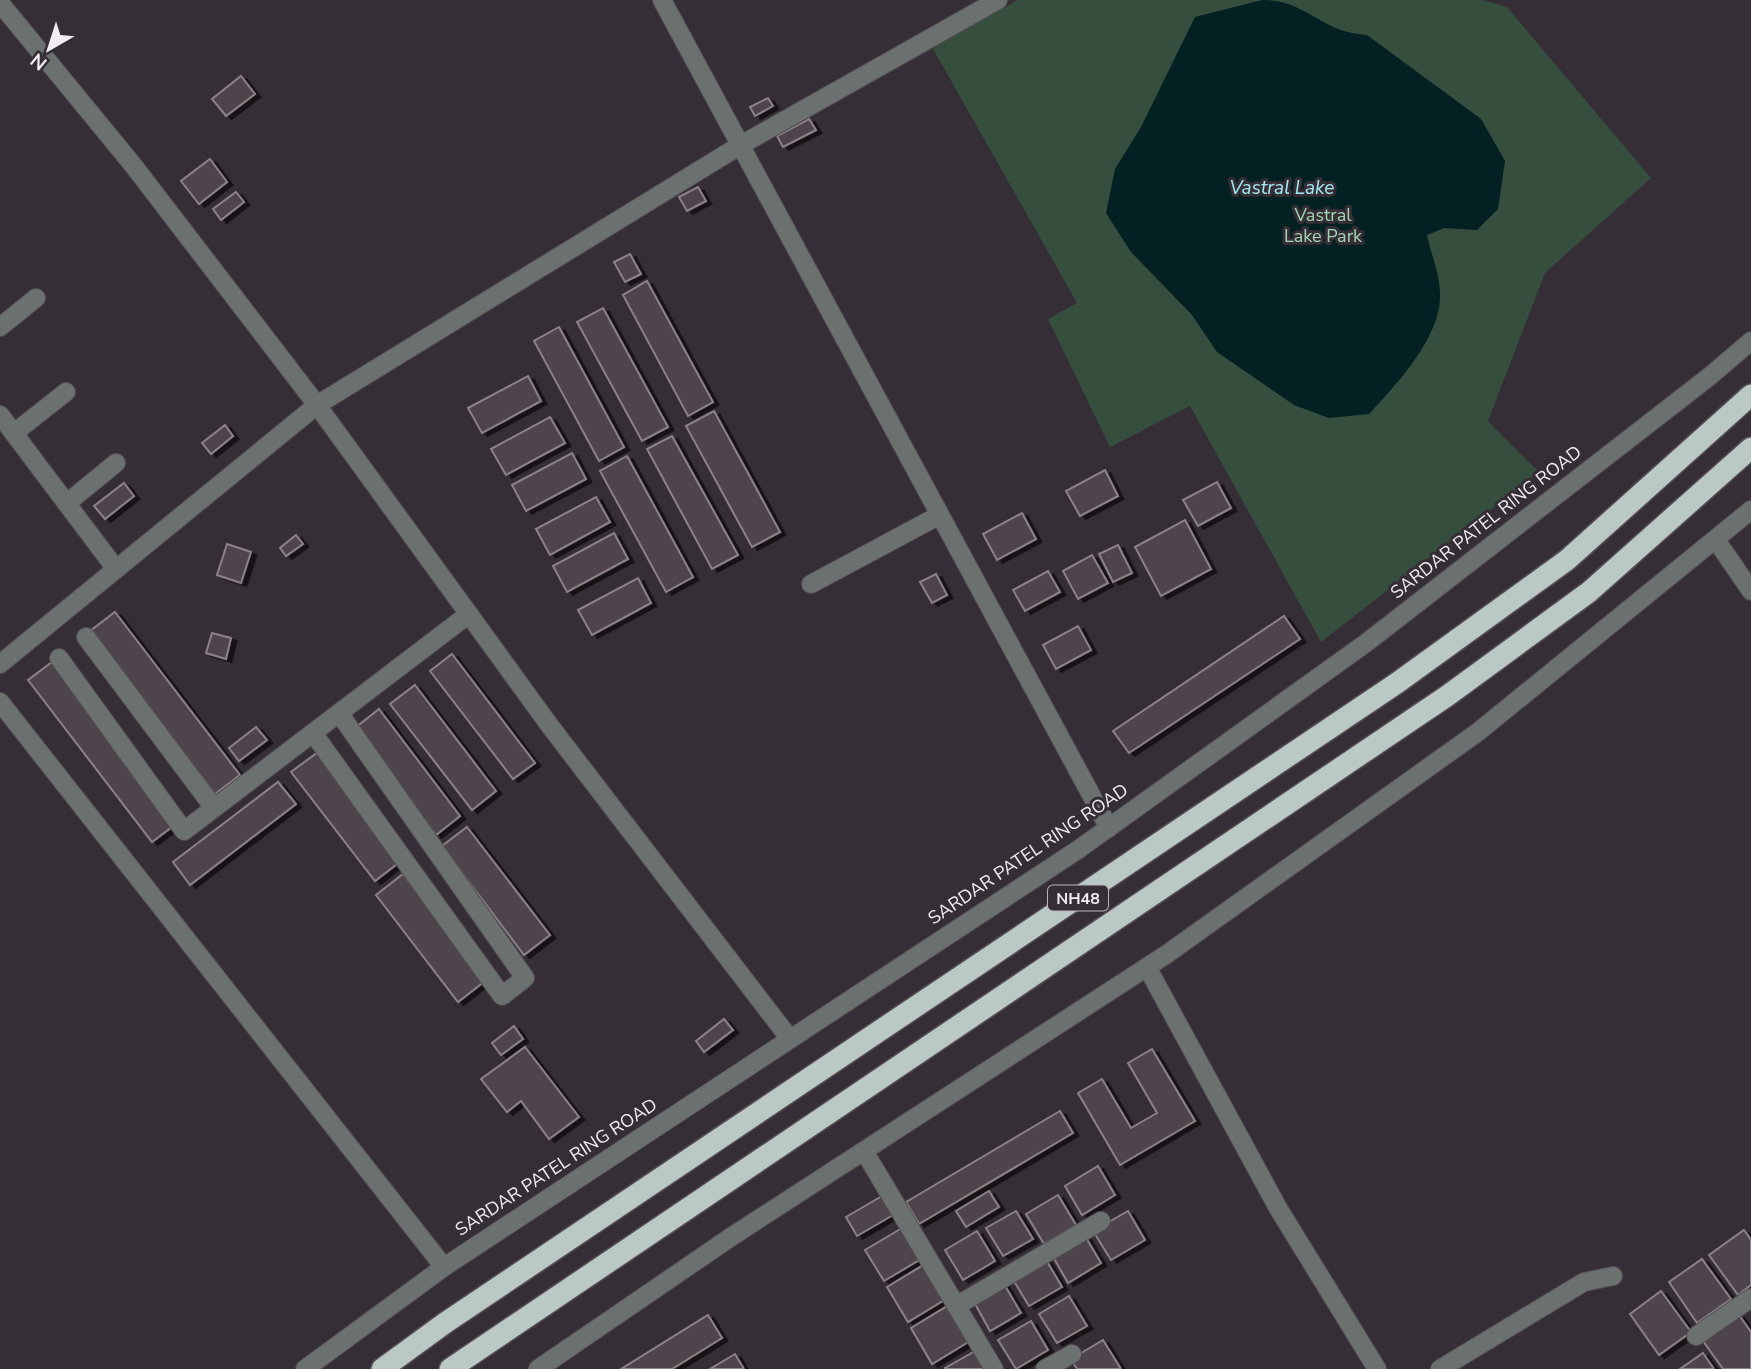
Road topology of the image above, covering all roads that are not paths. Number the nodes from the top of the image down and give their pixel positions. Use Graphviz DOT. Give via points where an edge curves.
graph roads {
  1 [pos="662,0"];
  2 [pos="998,0"];
  3 [pos="0,3"];
  4 [pos="739,145"];
  5 [pos="36,299"];
  6 [pos="0,327"];
  7 [pos="1751,341"];
  8 [pos="66,392"];
  9 [pos="1751,395"];
  10 [pos="317,405"];
  11 [pos="0,415"];
  12 [pos="14,433"];
  13 [pos="1751,448"];
  14 [pos="116,463"];
  15 [pos="67,503"];
  16 [pos="1751,510"];
  17 [pos="938,516"];
  18 [pos="1716,540"];
  19 [pos="116,569"];
  20 [pos="811,584"];
  21 [pos="1751,591"];
  22 [pos="468,614"];
  23 [pos="86,637"];
  24 [pos="59,658"];
  25 [pos="0,664"];
  26 [pos="0,702"];
  27 [pos="339,713"];
  28 [pos="313,733"];
  29 [pos="214,808"];
  30 [pos="1109,828"];
  31 [pos="1147,967"];
  32 [pos="790,1039"];
  33 [pos="864,1151"];
  34 [pos="1101,1221"];
  35 [pos="444,1267"];
  36 [pos="1614,1276"];
  37 [pos="1751,1298"];
  38 [pos="956,1306"];
  39 [pos="1696,1336"];
  40 [pos="1072,1354"];
  41 [pos="305,1369"];
  42 [pos="382,1369"];
  43 [pos="450,1369"];
  44 [pos="538,1369"];
  45 [pos="994,1369"];
  46 [pos="1045,1369"];
  47 [pos="1377,1369"];
  48 [pos="1440,1369"];
  1 -- 4 [label="street"];
  2 -- 4 [label="street"];
  3 -- 10 [label="street" via="133,165"];
  4 -- 10 [label="street"];
  4 -- 17 [label="street"];
  5 -- 6 [label="street"];
  7 -- 30 [label="street, SARDAR PATEL RING ROAD" via="1366,643"];
  8 -- 12 [label="street"];
  9 -- 42 [label="highway, NH48" via="1567,560 1398,683"];
  10 -- 19 [label="street"];
  10 -- 22 [label="street"];
  11 -- 12 [label="street"];
  12 -- 15 [label="street"];
  13 -- 43 [label="highway, NH48" via="1589,592 1447,696"];
  14 -- 15 [label="street"];
  15 -- 19 [label="street"];
  16 -- 18 [label="street"];
  17 -- 20 [label="street"];
  17 -- 30 [label="street"];
  18 -- 21 [label="street"];
  18 -- 31 [label="street" via="1478,732"];
  19 -- 25 [label="street"];
  22 -- 27 [label="street"];
  22 -- 32 [label="street"];
  23 -- 29 [label="street"];
  24 -- 29 [label="street" via="184,831"];
  26 -- 35 [label="street"];
  27 -- 28 [label="street"];
  27 -- 28 [label="street" via="526,978 502,996"];
  28 -- 29 [label="street"];
  30 -- 32 [label="street, SARDAR PATEL RING ROAD"];
  31 -- 33 [label="street"];
  31 -- 47 [label="street" via="1279,1208"];
  32 -- 35 [label="street, SARDAR PATEL RING ROAD"];
  33 -- 38 [label="street"];
  33 -- 44 [label="street"];
  34 -- 38 [label="street"];
  35 -- 41 [label="street, SARDAR PATEL RING ROAD"];
  36 -- 48 [label="street" via="1584,1282"];
  37 -- 39 [label="street"];
  38 -- 45 [label="street"];
  40 -- 46 [label="street"];
}
